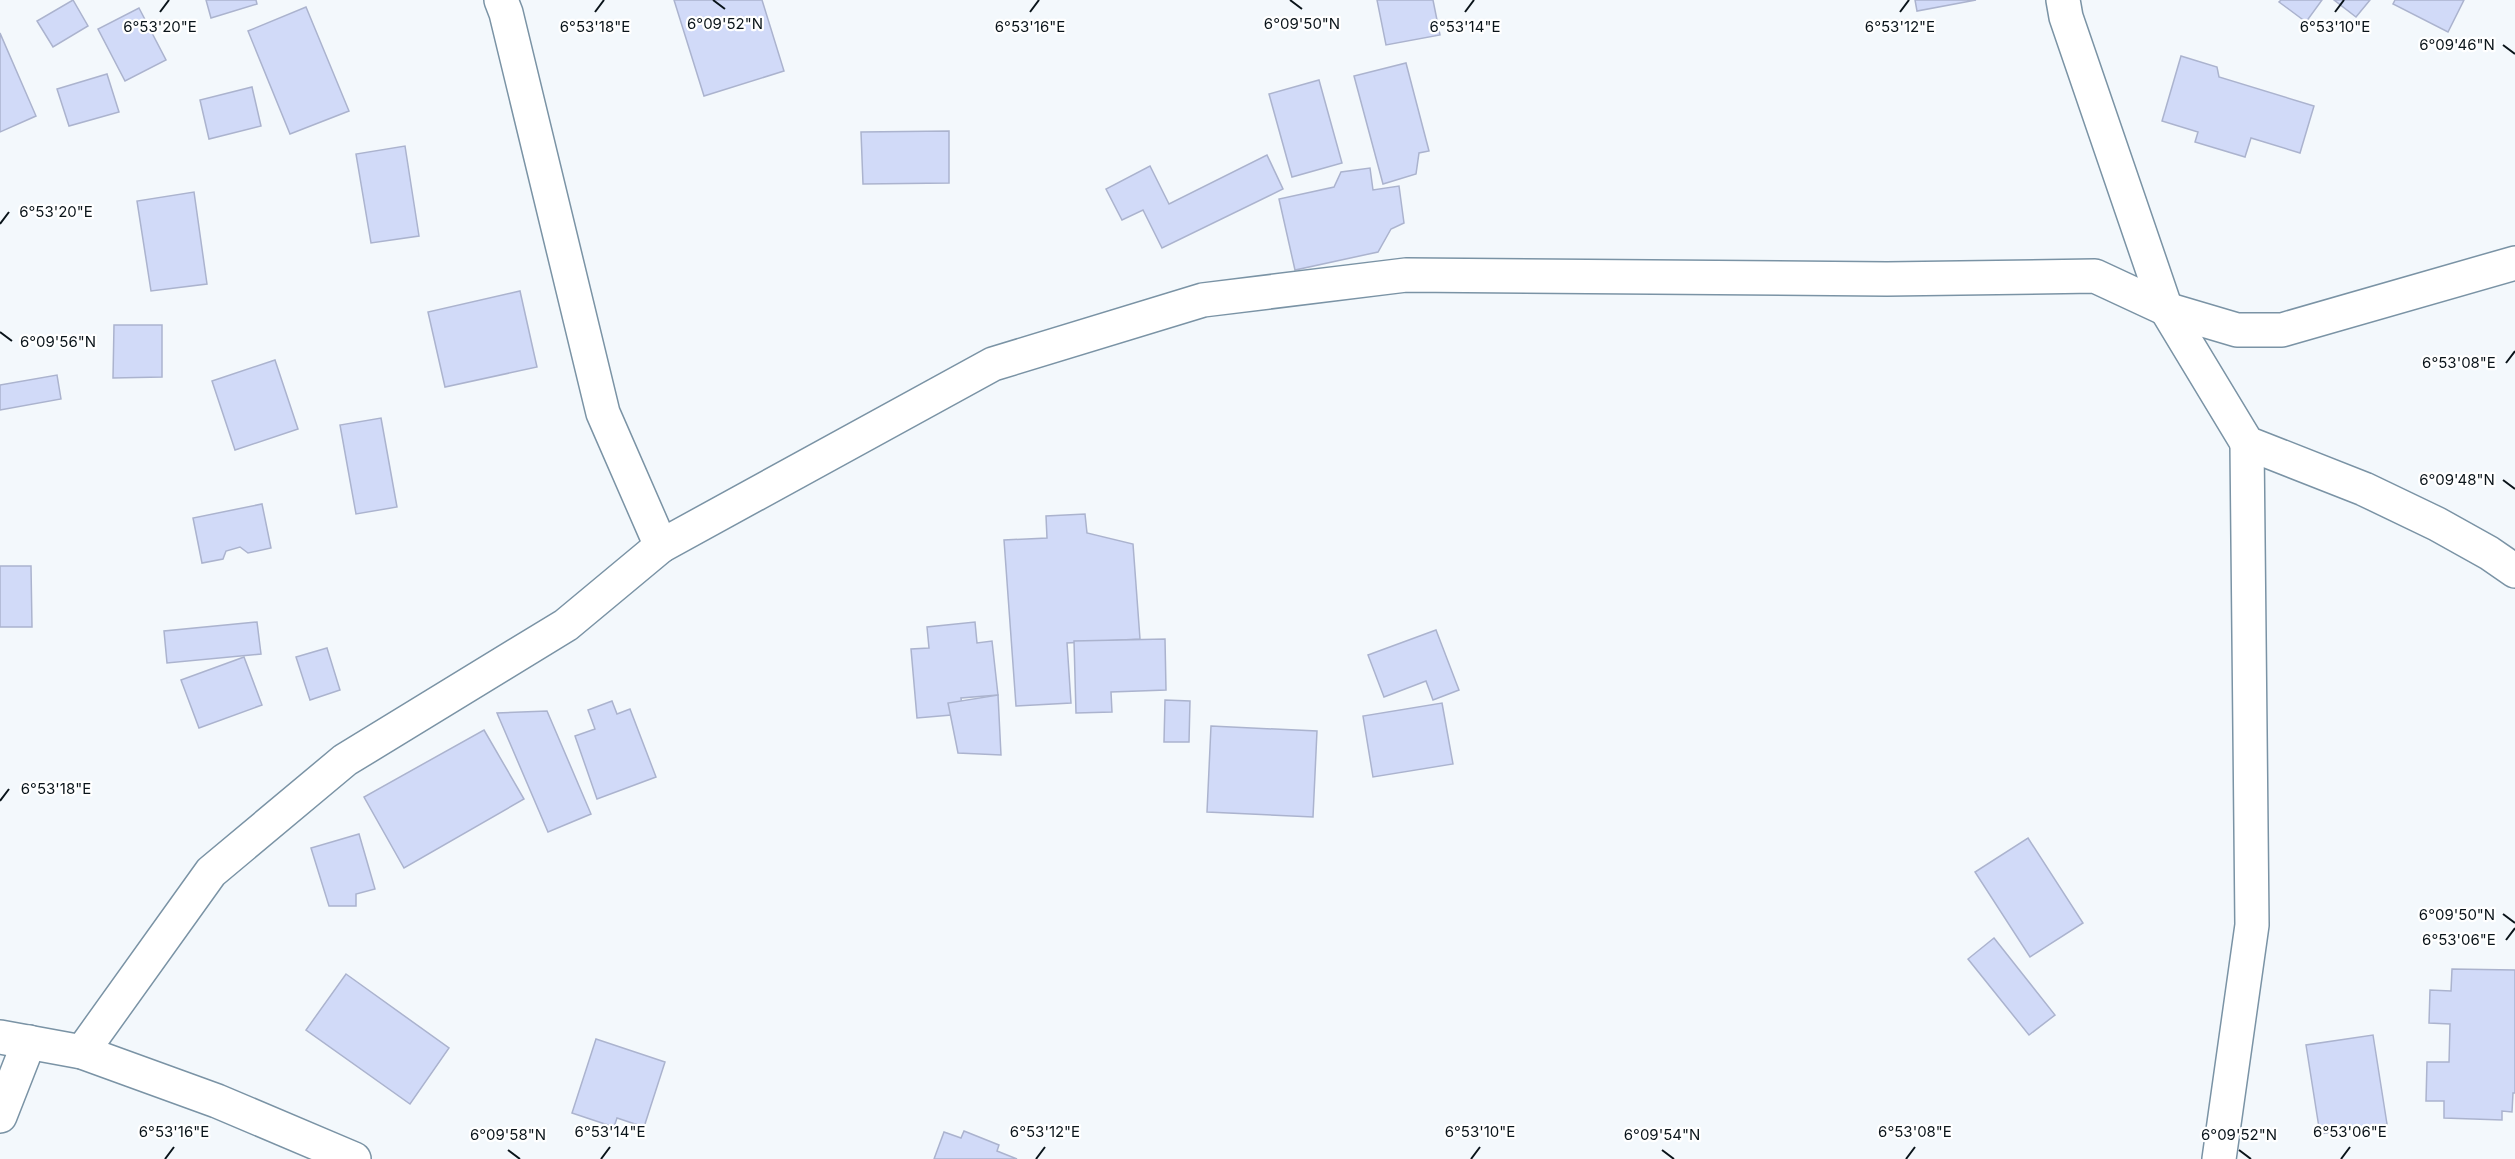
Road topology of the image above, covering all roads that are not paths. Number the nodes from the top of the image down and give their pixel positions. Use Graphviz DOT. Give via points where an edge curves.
graph roads {
  1 [pos="501,0"];
  2 [pos="2063,0"];
  3 [pos="2515,263"];
  4 [pos="2166,309"];
  5 [pos="2247,443"];
  6 [pos="661,546"];
  7 [pos="2515,571"];
  8 [pos="14,1039"];
  9 [pos="82,1052"];
  10 [pos="0,1116"];
  11 [pos="354,1159"];
  12 [pos="2220,1159"];
  1 -- 6 [label="street" via="603,413"];
  2 -- 4 [label="street"];
  3 -- 4 [label="street" via="2282,330 2237,330"];
  4 -- 5 [label="street"];
  4 -- 6 [label="street" via="2094,276 1887,279 1406,275 1203,300 993,364"];
  5 -- 7 [label="street" via="2375,494 2437,524"];
  5 -- 12 [label="street" via="2252,925"];
  6 -- 9 [label="street" via="566,625 345,760 211,872"];
  8 -- 9 [label="street"];
  8 -- 10 [label="street"];
  9 -- 11 [label="street" via="217,1101"];
}
